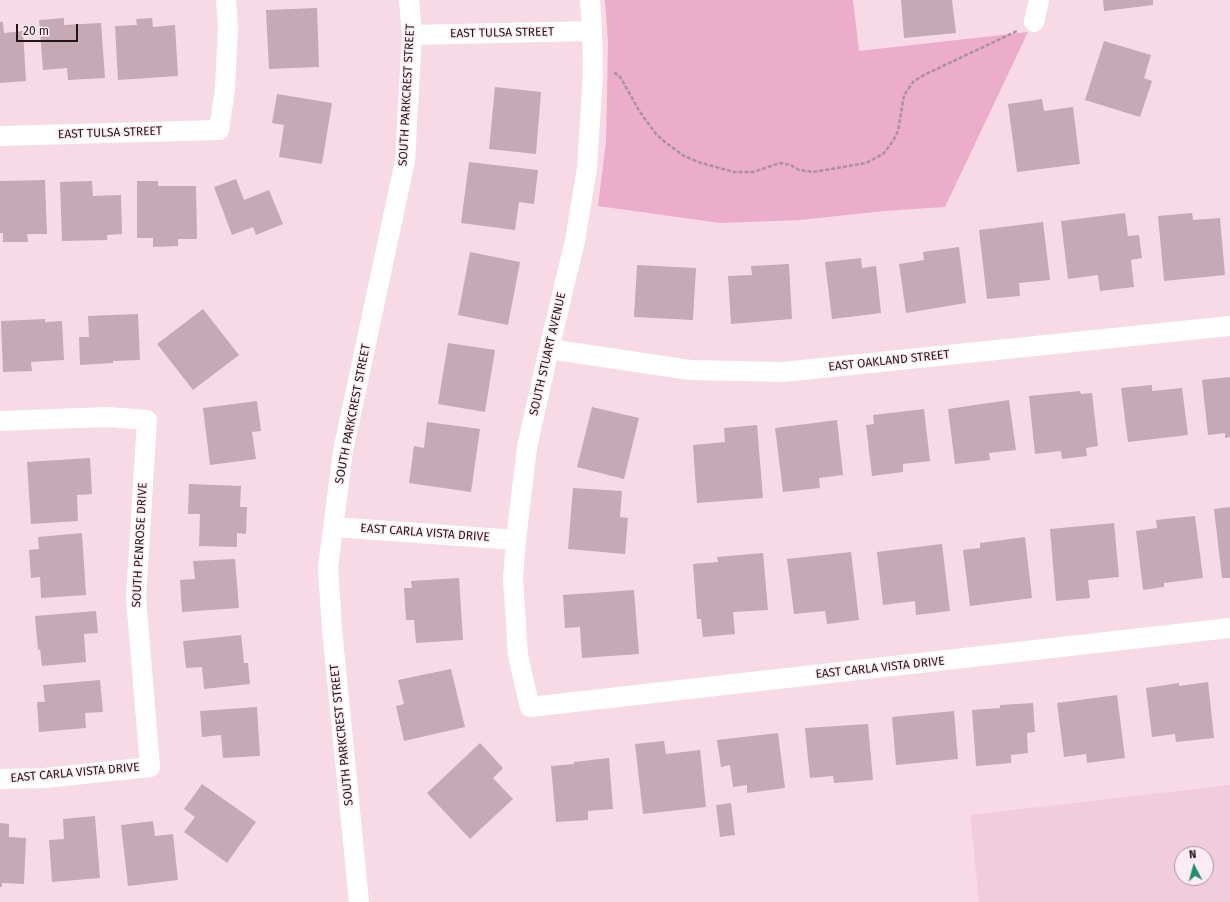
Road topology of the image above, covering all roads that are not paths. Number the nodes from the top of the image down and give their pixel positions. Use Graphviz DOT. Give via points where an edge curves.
graph roads {
  1 [pos="226,0"];
  2 [pos="408,0"];
  3 [pos="590,0"];
  4 [pos="1039,0"];
  5 [pos="1034,22"];
  6 [pos="592,31"];
  7 [pos="412,35"];
  8 [pos="0,136"];
  9 [pos="1230,326"];
  10 [pos="549,349"];
  11 [pos="0,421"];
  12 [pos="334,527"];
  13 [pos="516,540"];
  14 [pos="1230,628"];
  15 [pos="530,707"];
  16 [pos="150,766"];
  17 [pos="0,779"];
  18 [pos="359,902"];
  1 -- 8 [label="street, EAST TULSA STREET" via="228,26 225,89 219,130"];
  2 -- 7 [label="street, SOUTH PARKCREST STREET"];
  3 -- 6 [label="street, SOUTH STUART AVENUE"];
  4 -- 5 [label="street"];
  6 -- 7 [label="street, EAST TULSA STREET"];
  6 -- 10 [label="street, SOUTH STUART AVENUE" via="593,74 587,168 575,241"];
  7 -- 12 [label="street, SOUTH PARKCREST STREET" via="405,161 343,451"];
  9 -- 10 [label="street, EAST OAKLAND STREET" via="782,372 690,370"];
  10 -- 13 [label="street, SOUTH STUART AVENUE" via="527,448"];
  11 -- 16 [label="street, SOUTH PENROSE DRIVE" via="108,417 147,420 136,598"];
  12 -- 13 [label="street, EAST CARLA VISTA DRIVE"];
  12 -- 18 [label="street, SOUTH PARKCREST STREET" via="328,567 332,629"];
  13 -- 15 [label="street, SOUTH STUART AVENUE" via="513,578 518,656"];
  14 -- 15 [label="street, EAST CARLA VISTA DRIVE"];
  16 -- 17 [label="street, EAST CARLA VISTA DRIVE" via="45,778"];
}
